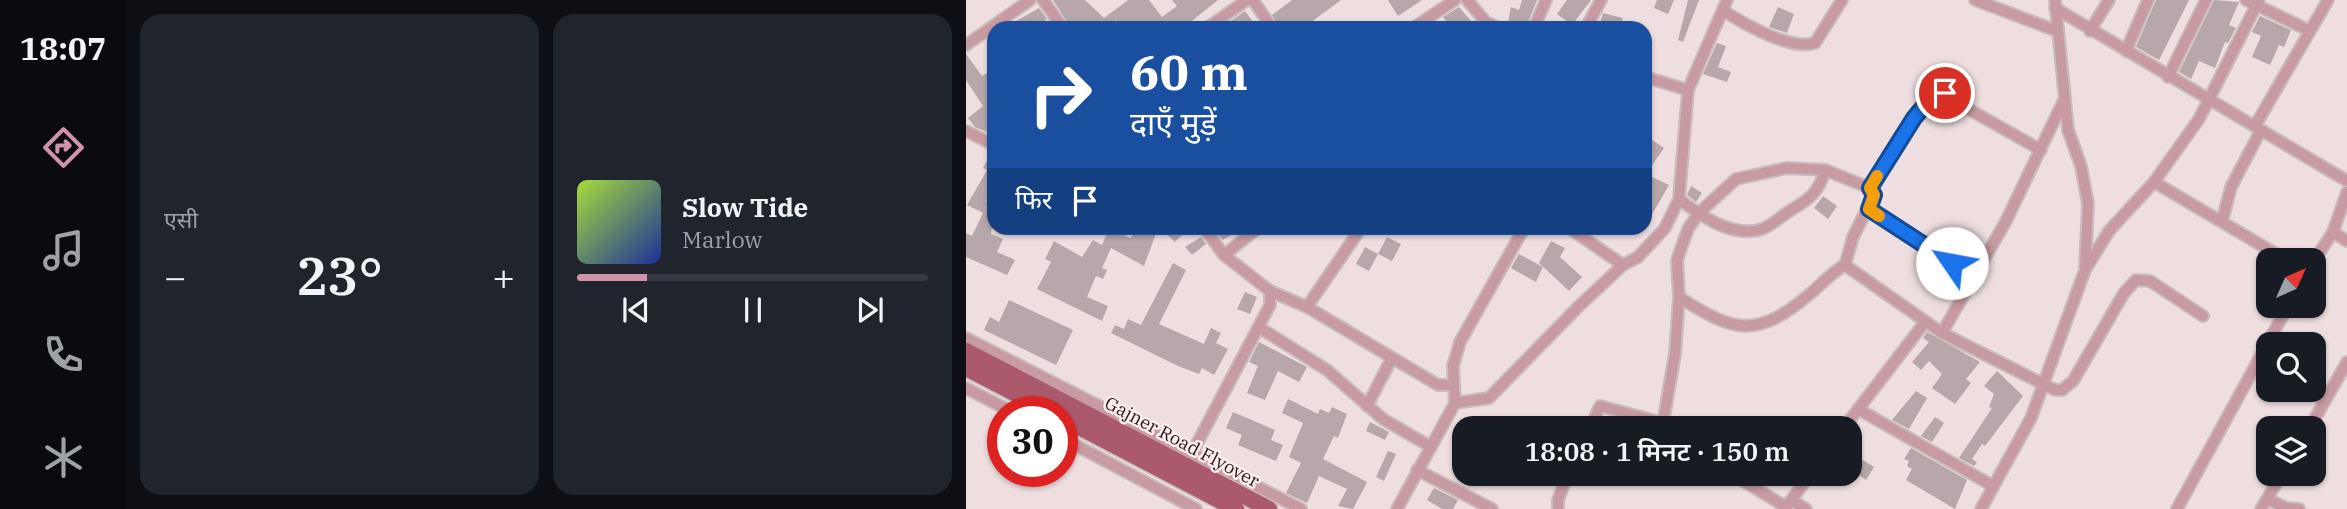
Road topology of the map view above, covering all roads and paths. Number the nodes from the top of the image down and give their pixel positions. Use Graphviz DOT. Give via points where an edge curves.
graph roads {
  1 [pos="1030,0"];
  2 [pos="1043,0"];
  3 [pos="1247,0"];
  4 [pos="1253,0"];
  5 [pos="1455,0"];
  6 [pos="1467,0"];
  7 [pos="1546,0"];
  8 [pos="1601,0"];
  9 [pos="1842,0"];
  10 [pos="1975,0"];
  11 [pos="2109,0"];
  12 [pos="2148,0"];
  13 [pos="2206,0"];
  14 [pos="2328,0"];
  15 [pos="2253,2"];
  16 [pos="2055,4"];
  17 [pos="1725,6"];
  18 [pos="1000,21"];
  19 [pos="1058,21"];
  20 [pos="1217,21"];
  21 [pos="1267,21"];
  22 [pos="1424,21"];
  23 [pos="1482,21"];
  24 [pos="1537,21"];
  25 [pos="1590,21"];
  26 [pos="987,30"];
  27 [pos="2308,30"];
  28 [pos="2057,31"];
  29 [pos="2090,31"];
  30 [pos="966,45"];
  31 [pos="2126,51"];
  32 [pos="2168,77"];
  33 [pos="1652,79"];
  34 [pos="1688,90"];
  35 [pos="2064,100"];
  36 [pos="2210,100"];
  37 [pos="2258,128"];
  38 [pos="966,131"];
  39 [pos="987,142"];
  40 [pos="2041,150"];
  41 [pos="1825,170"];
  42 [pos="2347,181"];
  43 [pos="2154,182"];
  44 [pos="1870,188"];
  45 [pos="2347,192"];
  46 [pos="1679,199"];
  47 [pos="1869,209"];
  48 [pos="1699,213"];
  49 [pos="2222,222"];
  50 [pos="2333,232"];
  51 [pos="1209,235"];
  52 [pos="1249,235"];
  53 [pos="1356,235"];
  54 [pos="1520,235"];
  55 [pos="1579,235"];
  56 [pos="2347,241"];
  57 [pos="2266,248"];
  58 [pos="2323,248"];
  59 [pos="1224,255"];
  60 [pos="1623,265"];
  61 [pos="1845,265"];
  62 [pos="2085,270"];
  63 [pos="1973,276"];
  64 [pos="1270,291"];
  65 [pos="1679,297"];
  66 [pos="1307,307"];
  67 [pos="2203,316"];
  68 [pos="2281,318"];
  69 [pos="1925,322"];
  70 [pos="1260,328"];
  71 [pos="1942,333"];
  72 [pos="966,338"];
  73 [pos="966,351"];
  74 [pos="1392,358"];
  75 [pos="2347,362"];
  76 [pos="966,368"];
  77 [pos="1454,385"];
  78 [pos="2041,385"];
  79 [pos="966,388"];
  80 [pos="1020,396"];
  81 [pos="987,399"];
  82 [pos="1455,403"];
  83 [pos="1367,406"];
  84 [pos="1858,409"];
  85 [pos="1596,416"];
  86 [pos="1632,416"];
  87 [pos="1666,416"];
  88 [pos="1853,416"];
  89 [pos="2316,416"];
  90 [pos="1078,426"];
  91 [pos="1078,447"];
  92 [pos="1431,447"];
  93 [pos="1192,453"];
  94 [pos="1417,470"];
  95 [pos="1563,486"];
  96 [pos="1753,486"];
  97 [pos="1801,486"];
  98 [pos="1993,486"];
  99 [pos="2275,486"];
  100 [pos="2268,499"];
  101 [pos="1787,505"];
  102 [pos="1196,509"];
  103 [pos="1236,509"];
  104 [pos="1269,509"];
  105 [pos="1301,509"];
  106 [pos="1396,509"];
  107 [pos="1492,509"];
  108 [pos="1559,509"];
  109 [pos="1806,509"];
  110 [pos="1980,509"];
  111 [pos="2177,509"];
  112 [pos="2261,509"];
  113 [pos="2300,509"];
  1 -- 18 [label="street"];
  2 -- 19 [label="street"];
  3 -- 20 [label="street"];
  4 -- 21 [label="street"];
  5 -- 22 [label="street"];
  6 -- 23 [label="street"];
  7 -- 24 [label="street"];
  8 -- 25 [label="street"];
  9 -- 17 [label="street" via="1815,43 1808,46 1770,35"];
  10 -- 28 [label="street"];
  11 -- 29 [label="street"];
  12 -- 31 [label="street"];
  13 -- 32 [label="street"];
  14 -- 27 [label="street"];
  15 -- 27 [label="street"];
  15 -- 36 [label="street"];
  16 -- 28 [label="street"];
  16 -- 29 [label="street"];
  17 -- 34 [label="street"];
  26 -- 30 [label="street"];
  27 -- 37 [label="street"];
  28 -- 35 [label="street"];
  29 -- 31 [label="street"];
  31 -- 32 [label="street"];
  32 -- 36 [label="street"];
  33 -- 34 [label="street"];
  34 -- 46 [label="street"];
  35 -- 40 [label="street"];
  35 -- 62 [label="street" via="2088,204"];
  36 -- 37 [label="street"];
  36 -- 43 [label="street"];
  37 -- 42 [label="street"];
  37 -- 49 [label="street" via="2231,187"];
  38 -- 39 [label="street"];
  40 -- 44 [label="street" via="1938,92 1914,118"];
  40 -- 63 [label="street"];
  41 -- 44 [label="street"];
  41 -- 48 [label="street" via="1787,168 1746,176"];
  41 -- 48 [label="street" via="1821,187 1810,198 1761,230 1733,229"];
  43 -- 49 [label="street"];
  43 -- 62 [label="street" via="2119,218"];
  44 -- 47 [label="street" via="1874,195"];
  45 -- 50 [label="street"];
  46 -- 48 [label="street"];
  46 -- 60 [label="street" via="1658,236 1639,257"];
  47 -- 61 [label="street" via="1853,237"];
  47 -- 63 [label="street"];
  48 -- 65 [label="street" via="1677,261"];
  49 -- 57 [label="street"];
  50 -- 56 [label="street"];
  50 -- 58 [label="street"];
  51 -- 59 [label="street"];
  52 -- 59 [label="street"];
  53 -- 66 [label="street"];
  54 -- 77 [label="street" via="1460,342 1453,366"];
  55 -- 60 [label="street"];
  59 -- 64 [label="street"];
  60 -- 82 [label="street" via="1489,398"];
  61 -- 65 [label="street" via="1790,311 1750,328 1718,319"];
  61 -- 69 [label="street"];
  62 -- 78 [label="street"];
  63 -- 71 [label="street"];
  64 -- 66 [label="street"];
  64 -- 70 [label="street" via="1270,305"];
  65 -- 87 [label="street"];
  66 -- 74 [label="street"];
  67 -- 78 [label="street" via="2150,281 2136,280 2073,381 2062,390"];
  68 -- 111 [label="street"];
  69 -- 71 [label="street"];
  69 -- 84 [label="street"];
  70 -- 83 [label="street" via="1327,370"];
  70 -- 93 [label="street"];
  71 -- 78 [label="street"];
  72 -- 93 [label="street"];
  73 -- 104 [label="main road, Gajner Road Flyover"];
  74 -- 77 [label="street" via="1438,385"];
  74 -- 83 [label="street"];
  75 -- 89 [label="street"];
  76 -- 80 [label="main road"];
  77 -- 82 [label="street"];
  78 -- 98 [label="street" via="2031,418"];
  79 -- 81 [label="street"];
  82 -- 92 [label="street"];
  83 -- 92 [label="street"];
  84 -- 88 [label="street"];
  84 -- 98 [label="street"];
  85 -- 86 [label="street" via="1600,406"];
  90 -- 103 [label="main road, Gajner Road Flyover"];
  91 -- 102 [label="street"];
  92 -- 94 [label="street"];
  93 -- 105 [label="street"];
  94 -- 106 [label="street"];
  94 -- 107 [label="street"];
  95 -- 108 [label="street"];
  96 -- 101 [label="street"];
  97 -- 101 [label="street"];
  98 -- 110 [label="street"];
  99 -- 100 [label="street"];
  100 -- 112 [label="street"];
  100 -- 113 [label="street"];
  101 -- 109 [label="street"];
}
